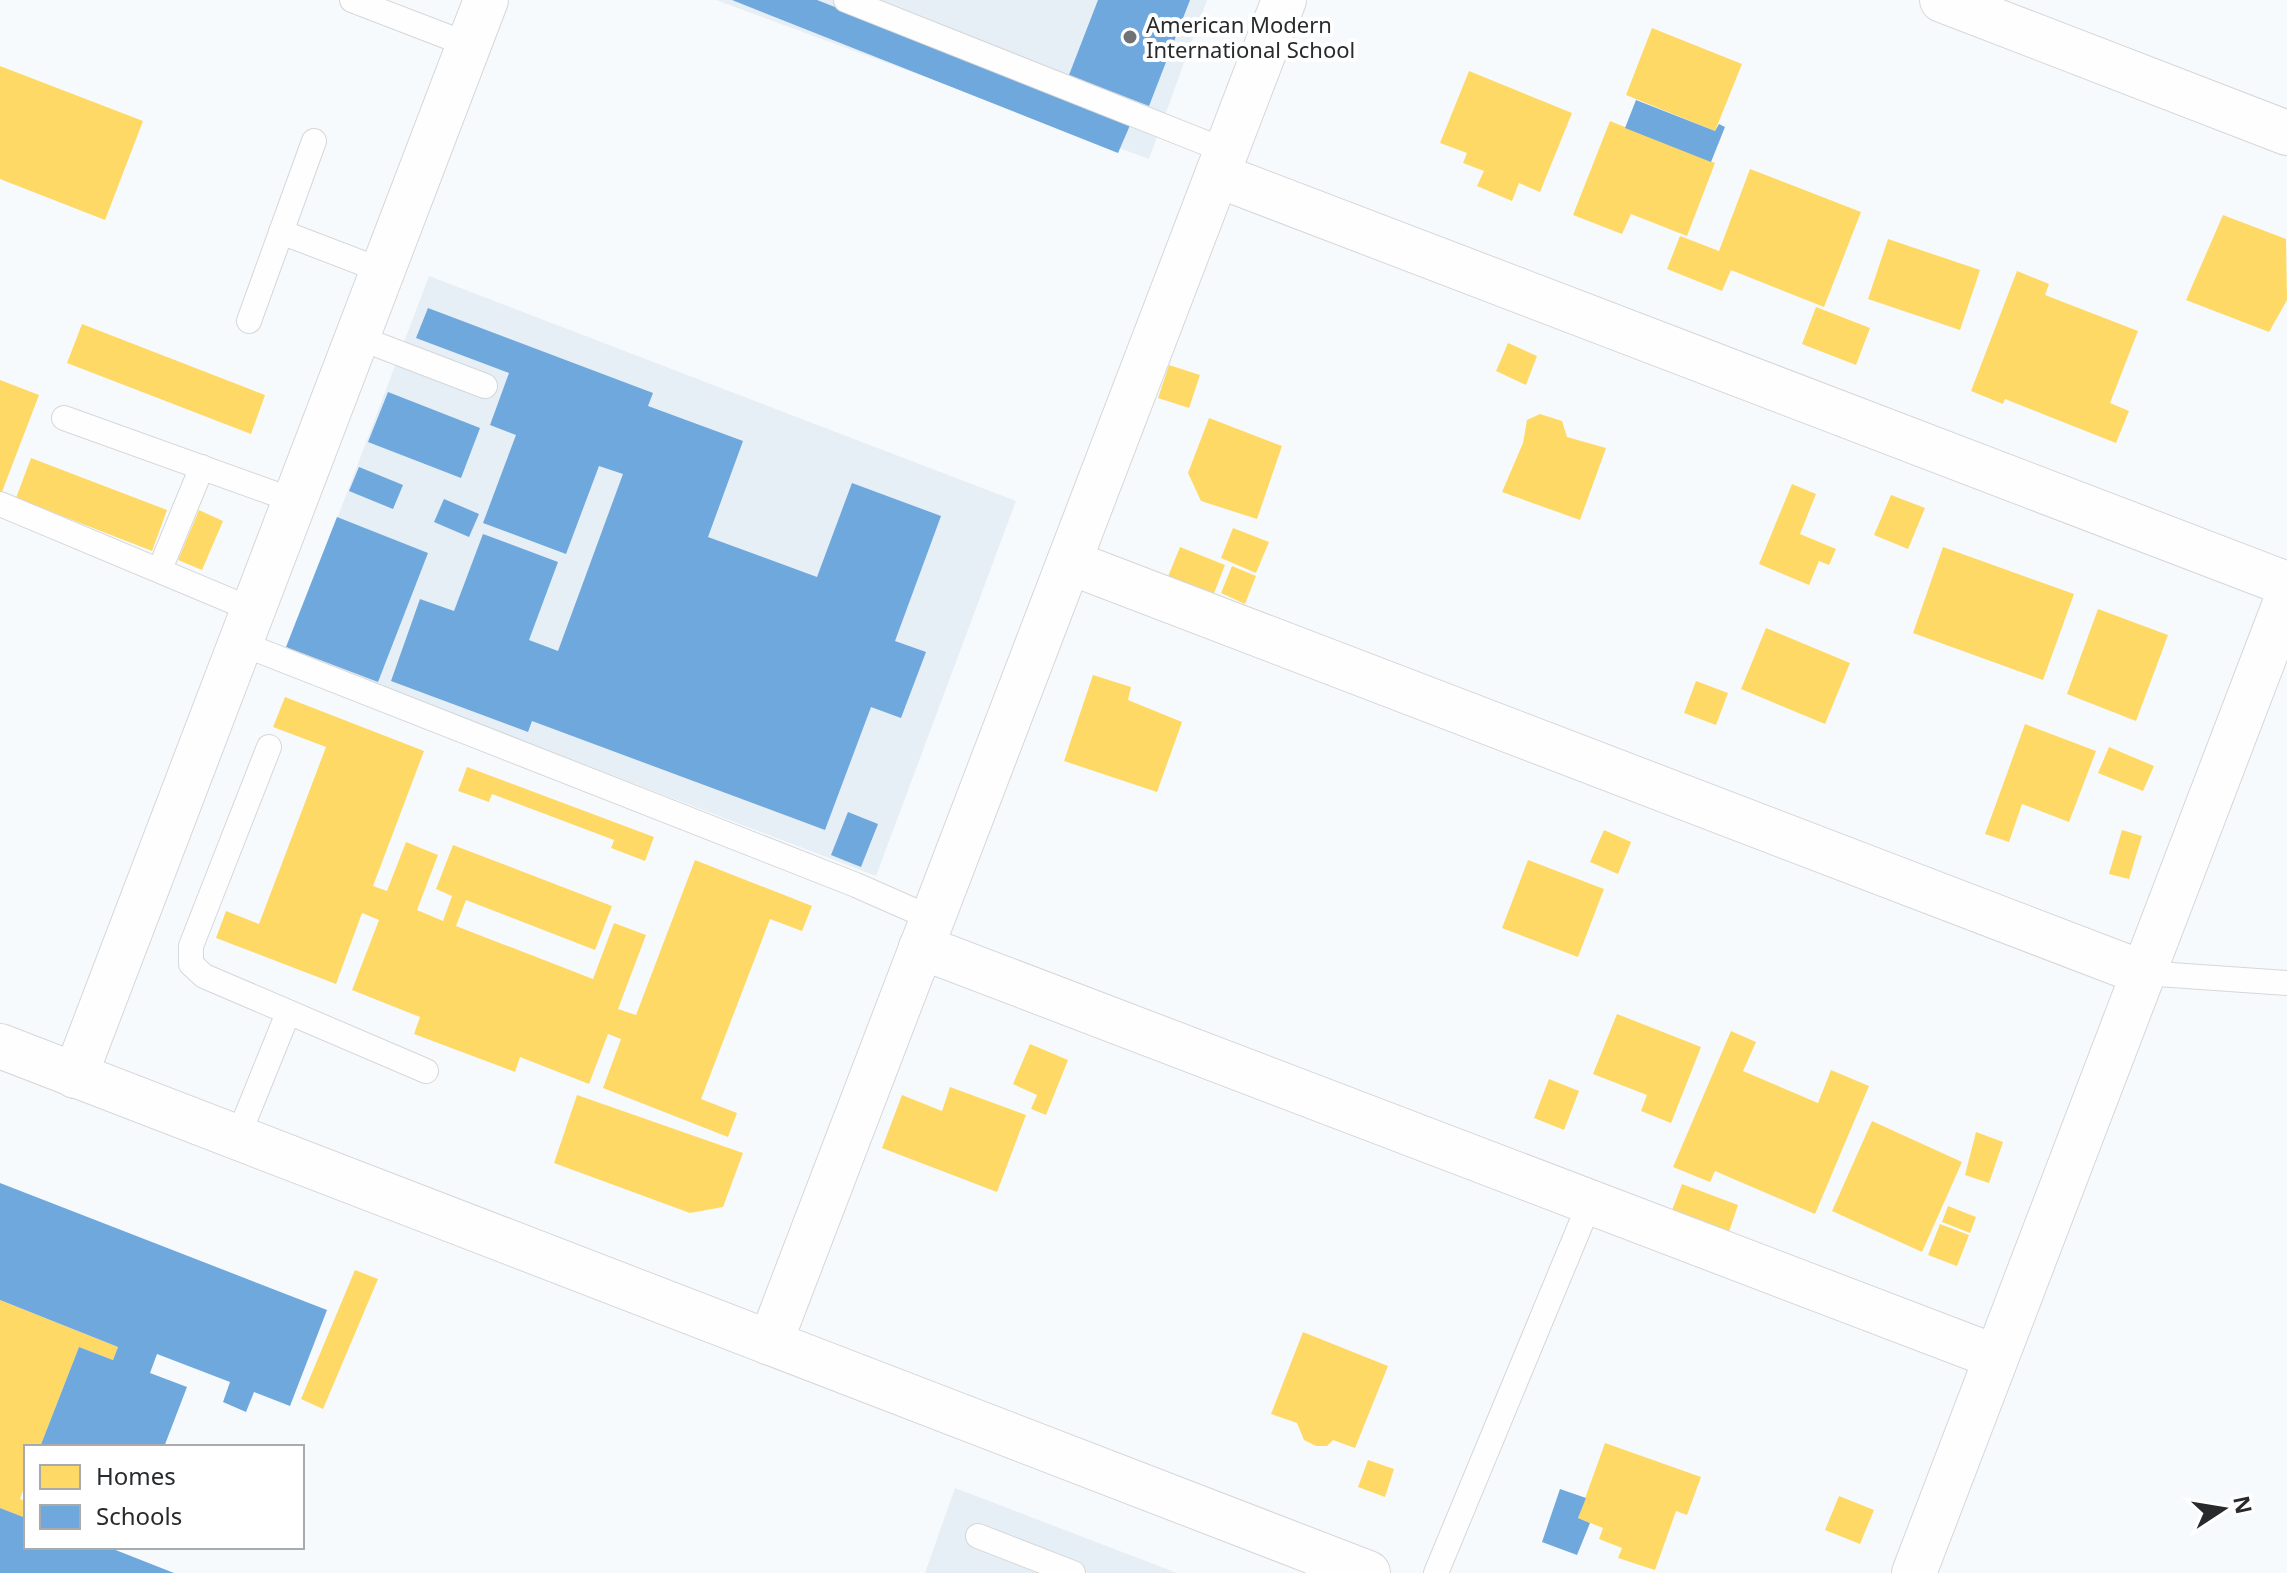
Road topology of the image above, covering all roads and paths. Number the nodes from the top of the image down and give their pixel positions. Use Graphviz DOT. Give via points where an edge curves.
graph roads {
  1 [pos="352,0"];
  2 [pos="486,0"];
  3 [pos="846,0"];
  4 [pos="1284,0"];
  5 [pos="1942,0"];
  6 [pos="469,45"];
  7 [pos="2287,133"];
  8 [pos="314,141"];
  9 [pos="1222,163"];
  10 [pos="281,232"];
  11 [pos="383,271"];
  12 [pos="249,321"];
  13 [pos="357,337"];
  14 [pos="485,386"];
  15 [pos="64,418"];
  16 [pos="202,467"];
  17 [pos="295,501"];
  18 [pos="0,504"];
  19 [pos="1069,562"];
  20 [pos="160,569"];
  21 [pos="2287,584"];
  22 [pos="2287,598"];
  23 [pos="246,627"];
  24 [pos="269,747"];
  25 [pos="927,933"];
  26 [pos="2143,973"];
  27 [pos="2287,983"];
  28 [pos="288,1013"];
  29 [pos="0,1046"];
  30 [pos="426,1071"];
  31 [pos="75,1076"];
  32 [pos="237,1139"];
  33 [pos="1590,1202"];
  34 [pos="770,1343"];
  35 [pos="1996,1357"];
  36 [pos="978,1536"];
  37 [pos="1073,1573"];
  38 [pos="1368,1573"];
  39 [pos="1436,1573"];
  40 [pos="1914,1573"];
  1 -- 6 [label="lane"];
  2 -- 6 [label="street"];
  3 -- 9 [label="lane"];
  4 -- 9 [label="street"];
  5 -- 7 [label="street"];
  6 -- 11 [label="street"];
  8 -- 10 [label="lane"];
  9 -- 19 [label="street"];
  9 -- 21 [label="street"];
  10 -- 11 [label="lane"];
  10 -- 12 [label="lane"];
  11 -- 13 [label="street"];
  13 -- 14 [label="lane"];
  13 -- 17 [label="street"];
  15 -- 16 [label="lane"];
  16 -- 17 [label="lane"];
  16 -- 20 [label="lane"];
  17 -- 23 [label="street"];
  18 -- 20 [label="lane"];
  19 -- 25 [label="street"];
  19 -- 26 [label="street"];
  20 -- 23 [label="lane"];
  22 -- 26 [label="street"];
  23 -- 25 [label="lane" via="856,885"];
  23 -- 31 [label="street"];
  24 -- 28 [label="lane" via="189,955 204,976"];
  25 -- 33 [label="street"];
  25 -- 34 [label="street"];
  26 -- 27 [label="lane"];
  26 -- 35 [label="street"];
  28 -- 30 [label="lane"];
  28 -- 32 [label="lane"];
  29 -- 31 [label="street"];
  31 -- 32 [label="street"];
  32 -- 34 [label="street"];
  33 -- 35 [label="street"];
  33 -- 39 [label="lane"];
  34 -- 38 [label="street"];
  35 -- 40 [label="street"];
  36 -- 37 [label="lane"];
}
